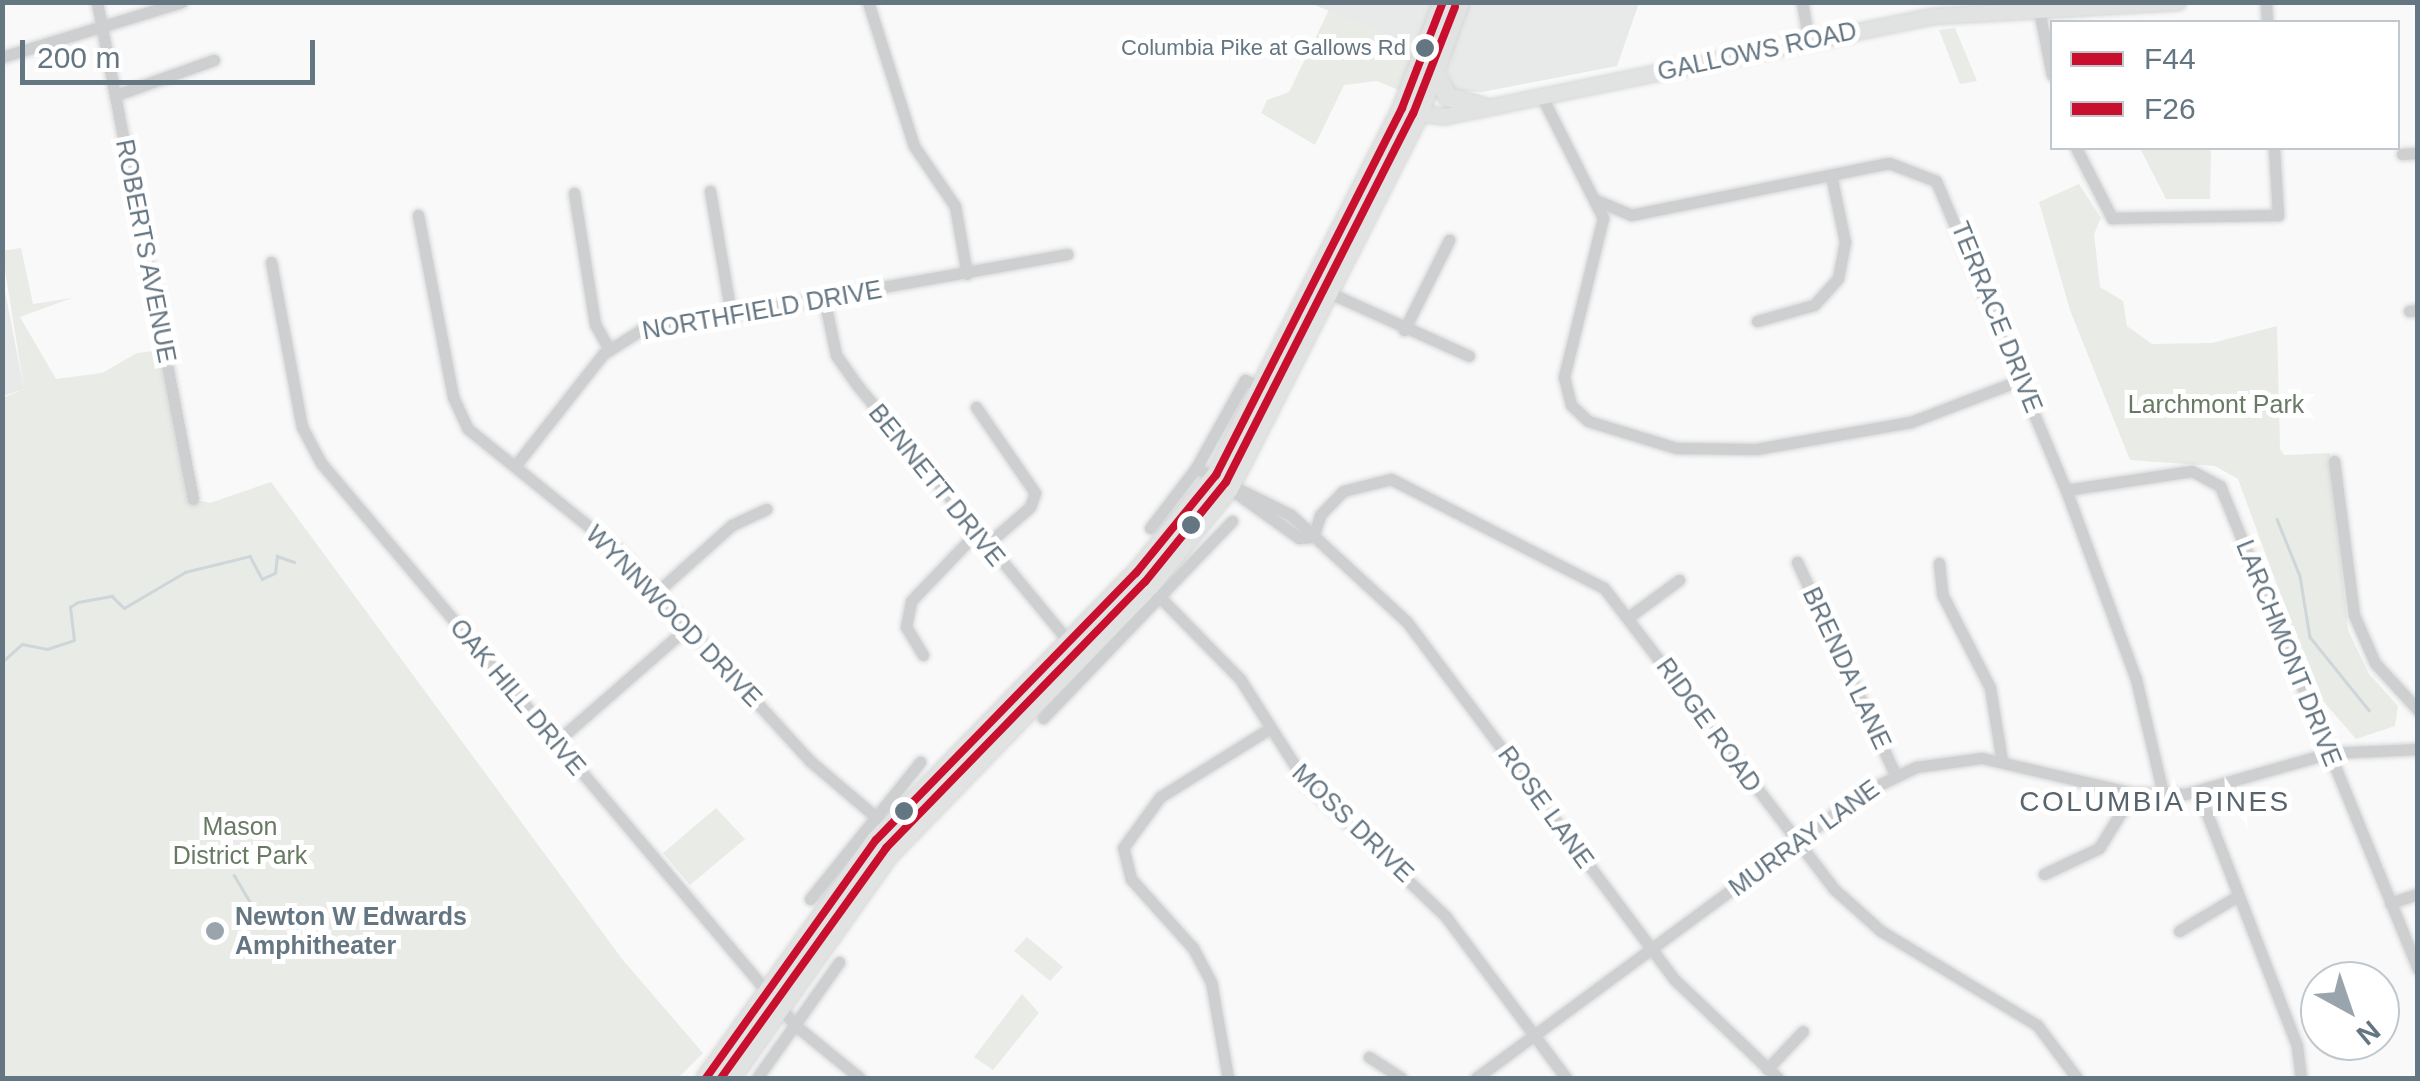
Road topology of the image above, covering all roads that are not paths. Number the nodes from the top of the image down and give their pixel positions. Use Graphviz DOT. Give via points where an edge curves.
graph roads {
  1 [pos="98,2"];
  2 [pos="182,2"];
  3 [pos="868,2"];
  4 [pos="1443,2"];
  5 [pos="1460,2"];
  6 [pos="1802,2"];
  7 [pos="2178,2"];
  8 [pos="2095,5"];
  9 [pos="2039,10"];
  10 [pos="102,26"];
  11 [pos="1808,40"];
  12 [pos="2,57"];
  13 [pos="214,60"];
  14 [pos="2050,65"];
  15 [pos="1435,73"];
  16 [pos="116,95"];
  17 [pos="1541,95"];
  18 [pos="1484,107"];
  19 [pos="1410,112"];
  20 [pos="2077,150"];
  21 [pos="2274,150"];
  22 [pos="2418,153"];
  23 [pos="2402,154"];
  24 [pos="1830,175"];
  25 [pos="710,191"];
  26 [pos="574,193"];
  27 [pos="1596,200"];
  28 [pos="418,215"];
  29 [pos="1631,215"];
  30 [pos="1449,240"];
  31 [pos="1602,241"];
  32 [pos="1067,254"];
  33 [pos="271,262"];
  34 [pos="967,274"];
  35 [pos="1323,290"];
  36 [pos="824,298"];
  37 [pos="731,314"];
  38 [pos="1757,321"];
  39 [pos="1404,330"];
  40 [pos="609,349"];
  41 [pos="1469,356"];
  42 [pos="2023,379"];
  43 [pos="1264,388"];
  44 [pos="976,407"];
  45 [pos="2334,461"];
  46 [pos="514,466"];
  47 [pos="1196,468"];
  48 [pos="1226,482"];
  49 [pos="2066,490"];
  50 [pos="193,500"];
  51 [pos="766,508"];
  52 [pos="1232,521"];
  53 [pos="1150,528"];
  54 [pos="976,534"];
  55 [pos="1313,537"];
  56 [pos="986,545"];
  57 [pos="1798,562"];
  58 [pos="1938,563"];
  59 [pos="1679,580"];
  60 [pos="1150,586"];
  61 [pos="657,592"];
  62 [pos="1630,616"];
  63 [pos="688,627"];
  64 [pos="1074,648"];
  65 [pos="923,654"];
  66 [pos="2418,710"];
  67 [pos="1043,718"];
  68 [pos="1269,729"];
  69 [pos="556,742"];
  70 [pos="2418,748"];
  71 [pos="2330,753"];
  72 [pos="2002,760"];
  73 [pos="920,762"];
  74 [pos="1895,774"];
  75 [pos="2133,793"];
  76 [pos="2163,793"];
  77 [pos="2199,793"];
  78 [pos="871,814"];
  79 [pos="895,833"];
  80 [pos="1796,842"];
  81 [pos="2044,874"];
  82 [pos="2418,894"];
  83 [pos="2236,897"];
  84 [pos="810,899"];
  85 [pos="2390,902"];
  86 [pos="2179,930"];
  87 [pos="1651,949"];
  88 [pos="839,962"];
  89 [pos="2418,969"];
  90 [pos="778,1001"];
  91 [pos="796,1026"];
  92 [pos="1802,1031"];
  93 [pos="1534,1035"];
  94 [pos="1370,1057"];
  95 [pos="1767,1068"];
  96 [pos="706,1078"];
  97 [pos="731,1078"];
  98 [pos="757,1078"];
  99 [pos="860,1078"];
  100 [pos="1228,1078"];
  101 [pos="1401,1078"];
  102 [pos="1476,1078"];
  103 [pos="1566,1078"];
  104 [pos="1778,1078"];
  105 [pos="2077,1078"];
  106 [pos="2301,1078"];
  1 -- 10 [label="street, ROBERTS AVENUE"];
  2 -- 10 [label="street"];
  3 -- 34 [label="street" via="914,146 955,206"];
  4 -- 19 [label="main road"];
  5 -- 15 [label="main road"];
  6 -- 11 [label="street"];
  7 -- 8 [label="main road, GALLOWS ROAD"];
  8 -- 9 [label="main road, GALLOWS ROAD"];
  9 -- 11 [label="main road, GALLOWS ROAD" via="1932,16"];
  9 -- 14 [label="street"];
  10 -- 12 [label="street"];
  10 -- 16 [label="street, ROBERTS AVENUE"];
  11 -- 17 [label="main road, GALLOWS ROAD"];
  13 -- 16 [label="street"];
  15 -- 18 [label="main road" via="1448,97"];
  15 -- 19 [label="main road"];
  16 -- 50 [label="street, ROBERTS AVENUE"];
  17 -- 18 [label="main road, GALLOWS ROAD"];
  17 -- 27 [label="street"];
  18 -- 19 [label="main road, GALLOWS ROAD"];
  19 -- 35 [label="main road"];
  20 -- 21 [label="street" via="2112,218 2278,215"];
  22 -- 23 [label="street"];
  24 -- 29 [label="street, TERRACE DRIVE"];
  24 -- 38 [label="street" via="1845,242 1838,278 1814,305"];
  24 -- 42 [label="street, TERRACE DRIVE" via="1900,163 1936,181"];
  25 -- 37 [label="street"];
  26 -- 40 [label="street" via="595,324"];
  27 -- 29 [label="street"];
  27 -- 31 [label="street"];
  28 -- 46 [label="street, WYNNWOOD DRIVE" via="456,407 468,429"];
  29 -- 31 [label="street"];
  30 -- 39 [label="street"];
  31 -- 42 [label="street" via="1564,377 1571,406 1602,428 1676,448 1756,449 1916,420"];
  32 -- 34 [label="street, NORTHFIELD DRIVE"];
  33 -- 69 [label="street, OAK HILL DRIVE" via="312,450"];
  34 -- 36 [label="street, NORTHFIELD DRIVE"];
  35 -- 39 [label="street"];
  35 -- 43 [label="main road"];
  35 -- 48 [label="main road"];
  36 -- 37 [label="street, NORTHFIELD DRIVE"];
  36 -- 54 [label="street, BENNETT DRIVE" via="841,363"];
  37 -- 40 [label="street, NORTHFIELD DRIVE" via="640,330"];
  39 -- 41 [label="street"];
  40 -- 46 [label="street, NORTHFIELD DRIVE"];
  42 -- 49 [label="street, TERRACE DRIVE"];
  43 -- 47 [label="street" via="1245,380"];
  43 -- 48 [label="main road"];
  44 -- 56 [label="street" via="1032,476 1036,493"];
  45 -- 66 [label="street" via="2354,616 2375,663"];
  46 -- 61 [label="street, WYNNWOOD DRIVE" via="599,532"];
  47 -- 48 [label="street, ROSE LANE"];
  47 -- 53 [label="street"];
  48 -- 55 [label="street, ROSE LANE" via="1299,538"];
  48 -- 60 [label="main road"];
  49 -- 71 [label="street, LARCHMONT DRIVE" via="2152,473 2213,479"];
  49 -- 76 [label="street, TERRACE DRIVE" via="2136,679"];
  51 -- 61 [label="street" via="732,525"];
  52 -- 60 [label="street"];
  54 -- 56 [label="street, BENNETT DRIVE"];
  54 -- 65 [label="street" via="911,601 906,627"];
  55 -- 62 [label="street, RIDGE ROAD" via="1320,515 1343,491 1392,479 1555,558"];
  55 -- 87 [label="street, ROSE LANE" via="1430,650"];
  56 -- 64 [label="street, BENNETT DRIVE"];
  57 -- 74 [label="street, BRENDA LANE"];
  58 -- 72 [label="street" via="1942,594 1990,690"];
  59 -- 62 [label="street"];
  60 -- 64 [label="main road"];
  60 -- 67 [label="street"];
  60 -- 68 [label="street, MOSS DRIVE" via="1240,679"];
  61 -- 63 [label="street, WYNNWOOD DRIVE"];
  62 -- 80 [label="street, RIDGE ROAD"];
  63 -- 69 [label="street"];
  63 -- 78 [label="street, WYNNWOOD DRIVE" via="810,760"];
  64 -- 79 [label="main road"];
  68 -- 93 [label="street, MOSS DRIVE" via="1324,802 1424,891"];
  68 -- 100 [label="street" via="1160,797 1123,848 1132,879 1192,947 1211,982"];
  69 -- 90 [label="street, OAK HILL DRIVE"];
  70 -- 71 [label="street, MURRAY LANE"];
  71 -- 77 [label="street, MURRAY LANE"];
  71 -- 85 [label="street, LARCHMONT DRIVE"];
  72 -- 74 [label="street, MURRAY LANE" via="1958,759"];
  72 -- 75 [label="street, MURRAY LANE"];
  73 -- 78 [label="street"];
  74 -- 80 [label="street, MURRAY LANE"];
  75 -- 76 [label="street, MURRAY LANE"];
  75 -- 81 [label="street" via="2099,848"];
  76 -- 77 [label="street, MURRAY LANE"];
  77 -- 83 [label="street"];
  78 -- 79 [label="street, WYNNWOOD DRIVE"];
  78 -- 84 [label="street"];
  79 -- 90 [label="main road"];
  80 -- 87 [label="street, MURRAY LANE"];
  80 -- 105 [label="street, RIDGE ROAD" via="1881,931 2037,1025"];
  82 -- 85 [label="street"];
  83 -- 86 [label="street"];
  83 -- 106 [label="street" via="2297,1046"];
  85 -- 89 [label="street, LARCHMONT DRIVE"];
  87 -- 93 [label="street, MURRAY LANE"];
  87 -- 95 [label="street, ROSE LANE" via="1691,998"];
  88 -- 91 [label="street"];
  90 -- 91 [label="street, OAK HILL DRIVE"];
  90 -- 96 [label="main road"];
  90 -- 97 [label="main road"];
  91 -- 98 [label="street"];
  91 -- 99 [label="street, OAK HILL DRIVE"];
  92 -- 95 [label="street"];
  93 -- 102 [label="street, MURRAY LANE"];
  93 -- 103 [label="street, MOSS DRIVE"];
  94 -- 101 [label="street"];
  95 -- 104 [label="street, ROSE LANE"];
}
